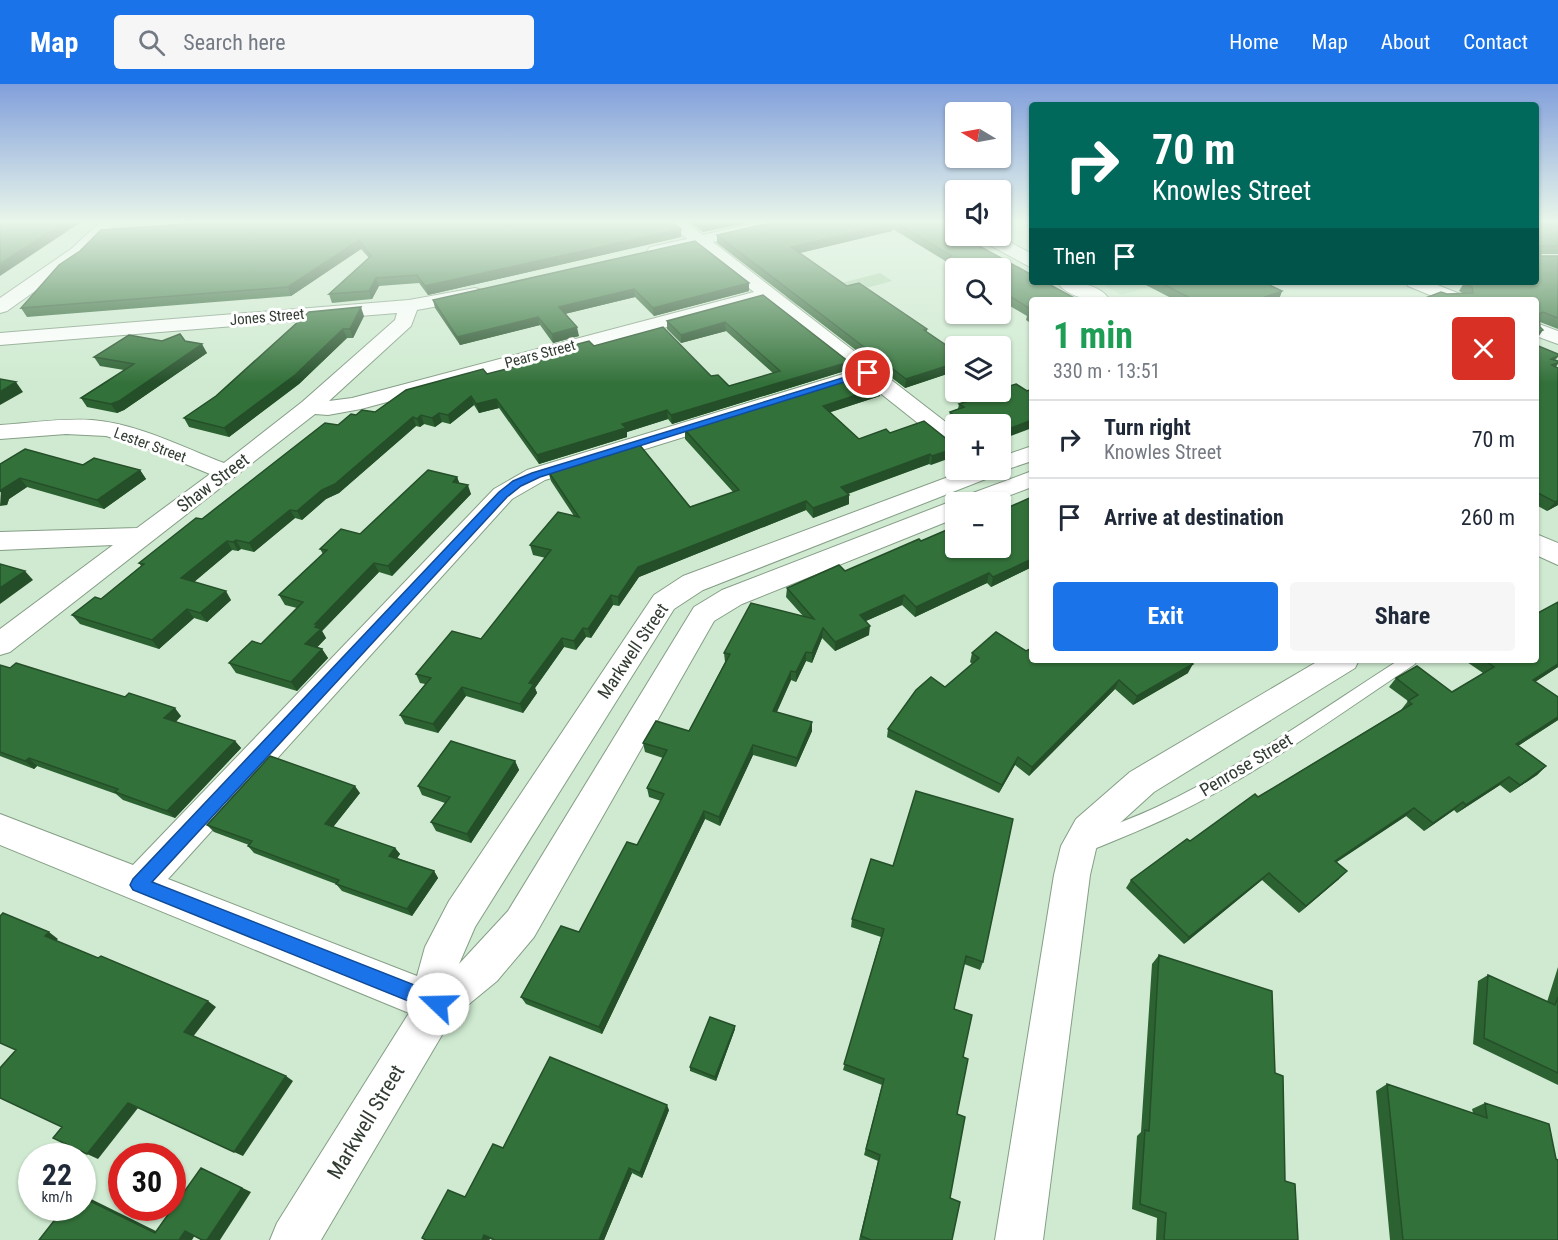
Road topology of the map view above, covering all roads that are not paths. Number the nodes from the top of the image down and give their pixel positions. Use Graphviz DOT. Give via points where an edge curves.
graph roads {
  1 [pos="45,276"];
  2 [pos="746,276"];
  3 [pos="1072,285"];
  4 [pos="1421,285"];
  5 [pos="1442,285"];
  6 [pos="0,289"];
  7 [pos="25,290"];
  8 [pos="493,290"];
  9 [pos="768,294"];
  10 [pos="1094,297"];
  11 [pos="1451,297"];
  12 [pos="1469,297"];
  13 [pos="409,306"];
  14 [pos="0,307"];
  15 [pos="1539,330"];
  16 [pos="1558,338"];
  17 [pos="0,339"];
  18 [pos="868,373"];
  19 [pos="310,407"];
  20 [pos="0,432"];
  21 [pos="945,433"];
  22 [pos="1029,454"];
  23 [pos="1011,461"];
  24 [pos="226,473"];
  25 [pos="1029,479"];
  26 [pos="962,480"];
  27 [pos="996,492"];
  28 [pos="945,513"];
  29 [pos="142,536"];
  30 [pos="0,541"];
  31 [pos="1539,545"];
  32 [pos="1558,555"];
  33 [pos="0,644"];
  34 [pos="1339,663"];
  35 [pos="1405,663"];
  36 [pos="0,829"];
  37 [pos="1076,857"];
  38 [pos="139,885"];
  39 [pos="438,1004"];
  40 [pos="294,1240"];
  41 [pos="1019,1240"];
  1 -- 7 [label="street"];
  2 -- 9 [label="street"];
  3 -- 10 [label="main road"];
  4 -- 11 [label="street"];
  5 -- 12 [label="street"];
  6 -- 7 [label="street"];
  7 -- 14 [label="street"];
  8 -- 13 [label="street, Jones Street"];
  9 -- 18 [label="street"];
  9 -- 19 [label="street, Pears Street" via="353,404"];
  13 -- 17 [label="street, Jones Street"];
  13 -- 19 [label="street, Shaw Street" via="404,322"];
  15 -- 16 [label="street"];
  18 -- 21 [label="street"];
  18 -- 38 [label="street" via="517,484"];
  19 -- 24 [label="street, Shaw Street"];
  20 -- 24 [label="street, Lester Street" via="104,429"];
  22 -- 23 [label="street"];
  24 -- 29 [label="street, Shaw Street"];
  25 -- 27 [label="street"];
  26 -- 39 [label="street, Markwell Street" via="693,583 664,602 462,914 439,960"];
  28 -- 39 [label="street, Markwell Street" via="708,610 521,924 473,979"];
  29 -- 30 [label="street"];
  29 -- 33 [label="street, Shaw Street"];
  31 -- 32 [label="main road"];
  34 -- 37 [label="street" via="1142,782 1088,830"];
  35 -- 37 [label="lane, Penrose Street" via="1206,789 1165,811 1102,835"];
  36 -- 38 [label="street"];
  37 -- 41 [label="street"];
  38 -- 39 [label="street"];
  39 -- 40 [label="street, Markwell Street"];
}
